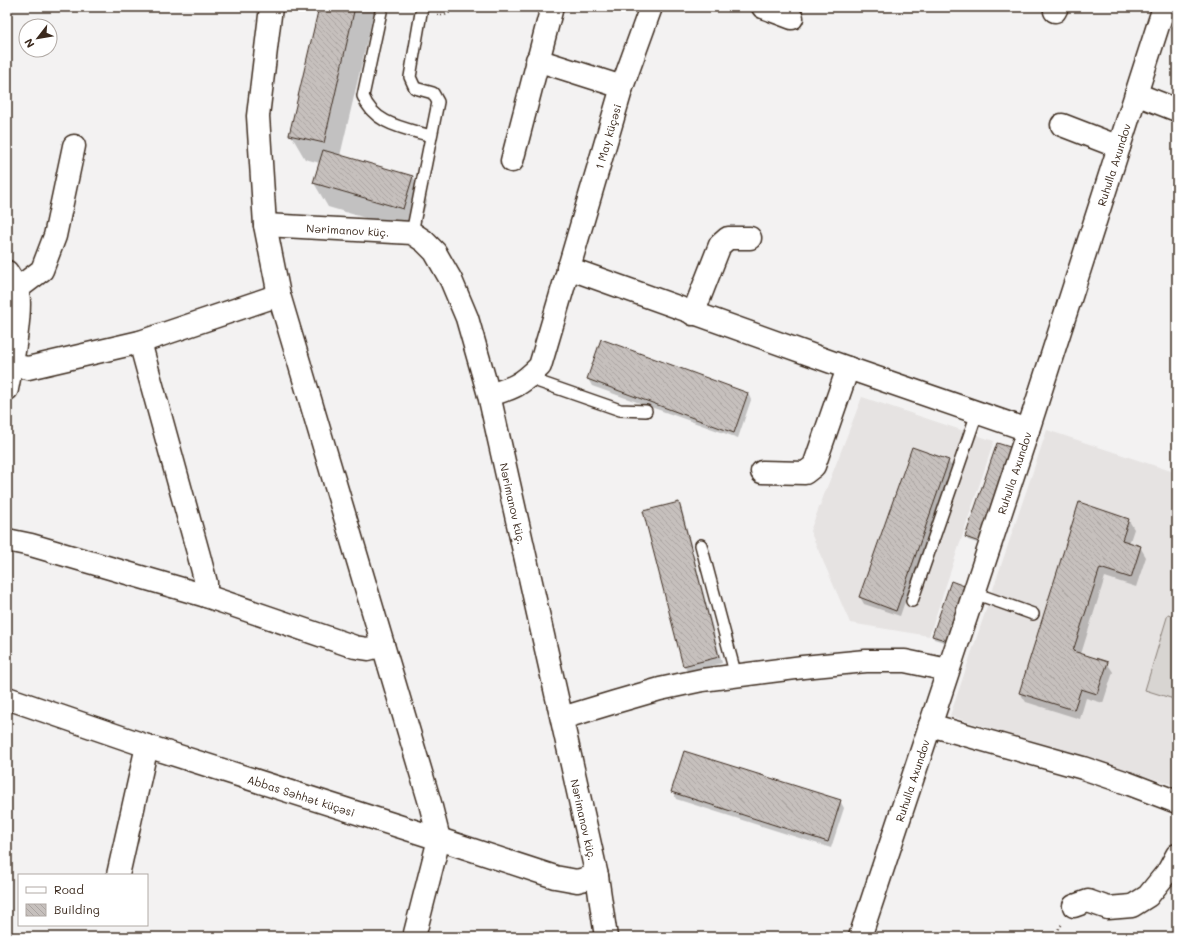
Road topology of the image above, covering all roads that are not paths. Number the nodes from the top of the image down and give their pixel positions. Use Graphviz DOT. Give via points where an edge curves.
graph roads {
  1 [pos="271,7"];
  2 [pos="382,7"];
  3 [pos="552,7"];
  4 [pos="651,7"];
  5 [pos="764,7"];
  6 [pos="1164,7"];
  7 [pos="421,12"];
  8 [pos="792,18"];
  9 [pos="537,60"];
  10 [pos="622,87"];
  11 [pos="1136,94"];
  12 [pos="1177,110"];
  13 [pos="1062,125"];
  14 [pos="431,136"];
  15 [pos="74,146"];
  16 [pos="1119,147"];
  17 [pos="512,161"];
  18 [pos="265,224"];
  19 [pos="412,233"];
  20 [pos="750,238"];
  21 [pos="568,268"];
  22 [pos="12,280"];
  23 [pos="279,294"];
  24 [pos="693,314"];
  25 [pos="140,342"];
  26 [pos="12,365"];
  27 [pos="848,368"];
  28 [pos="528,378"];
  29 [pos="7,388"];
  30 [pos="489,395"];
  31 [pos="646,411"];
  32 [pos="977,413"];
  33 [pos="1028,430"];
  34 [pos="762,472"];
  35 [pos="7,540"];
  36 [pos="701,545"];
  37 [pos="974,593"];
  38 [pos="206,596"];
  39 [pos="912,601"];
  40 [pos="1032,614"];
  41 [pos="383,645"];
  42 [pos="948,670"];
  43 [pos="736,676"];
  44 [pos="7,698"];
  45 [pos="562,718"];
  46 [pos="930,725"];
  47 [pos="146,746"];
  48 [pos="1177,802"];
  49 [pos="439,838"];
  50 [pos="1177,855"];
  51 [pos="118,874"];
  52 [pos="597,876"];
  53 [pos="1074,906"];
  54 [pos="414,937"];
  55 [pos="606,937"];
  56 [pos="860,937"];
  1 -- 18 [label="street" via="258,116"];
  2 -- 14 [label="lane" via="363,96 367,106 385,122"];
  3 -- 9 [label="street"];
  4 -- 10 [label="street, 1 May küçəsi"];
  5 -- 8 [label="street"];
  6 -- 11 [label="street, Ruhulla Axundov"];
  7 -- 14 [label="lane" via="410,77 415,88 433,93 438,102"];
  9 -- 10 [label="street"];
  9 -- 17 [label="street"];
  10 -- 21 [label="street, 1 May küçəsi"];
  11 -- 12 [label="street"];
  11 -- 16 [label="street, Ruhulla Axundov"];
  13 -- 16 [label="street"];
  14 -- 19 [label="lane"];
  15 -- 22 [label="street" via="55,236 42,270"];
  16 -- 33 [label="street, Ruhulla Axundov"];
  18 -- 19 [label="street, Nərimanov küç."];
  18 -- 23 [label="street"];
  19 -- 30 [label="street, Nərimanov küç." via="435,252 452,280 468,318"];
  20 -- 24 [label="street" via="728,238 720,245"];
  21 -- 24 [label="street"];
  21 -- 28 [label="street, 1 May küçəsi" via="540,366"];
  22 -- 26 [label="street" via="20,305"];
  23 -- 25 [label="street"];
  23 -- 41 [label="street"];
  24 -- 27 [label="street"];
  25 -- 26 [label="street" via="41,366 28,368"];
  25 -- 38 [label="street" via="200,556"];
  26 -- 29 [label="street"];
  27 -- 32 [label="street"];
  27 -- 34 [label="street" via="814,466 805,473"];
  28 -- 30 [label="street, 1 May küçəsi" via="513,388"];
  28 -- 31 [label="lane" via="620,410"];
  30 -- 45 [label="street, Nərimanov küç."];
  32 -- 33 [label="street"];
  32 -- 39 [label="lane"];
  33 -- 37 [label="street, Ruhulla Axundov"];
  35 -- 38 [label="street"];
  36 -- 43 [label="lane"];
  37 -- 40 [label="lane"];
  37 -- 42 [label="street, Ruhulla Axundov"];
  38 -- 41 [label="street" via="355,647 368,649"];
  41 -- 49 [label="street"];
  42 -- 43 [label="street" via="905,662 866,661"];
  42 -- 46 [label="street, Ruhulla Axundov"];
  43 -- 45 [label="street" via="660,689"];
  44 -- 47 [label="street, Abbas Səhhət küçəsi"];
  45 -- 52 [label="street, Nərimanov küç."];
  46 -- 48 [label="street" via="1083,768"];
  46 -- 56 [label="street, Ruhulla Axundov"];
  47 -- 49 [label="street, Abbas Səhhət küçəsi"];
  47 -- 51 [label="street"];
  49 -- 52 [label="street, Abbas Səhhət küçəsi" via="555,877 577,880"];
  49 -- 54 [label="street"];
  50 -- 53 [label="street" via="1169,870 1148,896 1132,906 1108,908 1088,901"];
  52 -- 55 [label="street, Nərimanov küç."];
}
